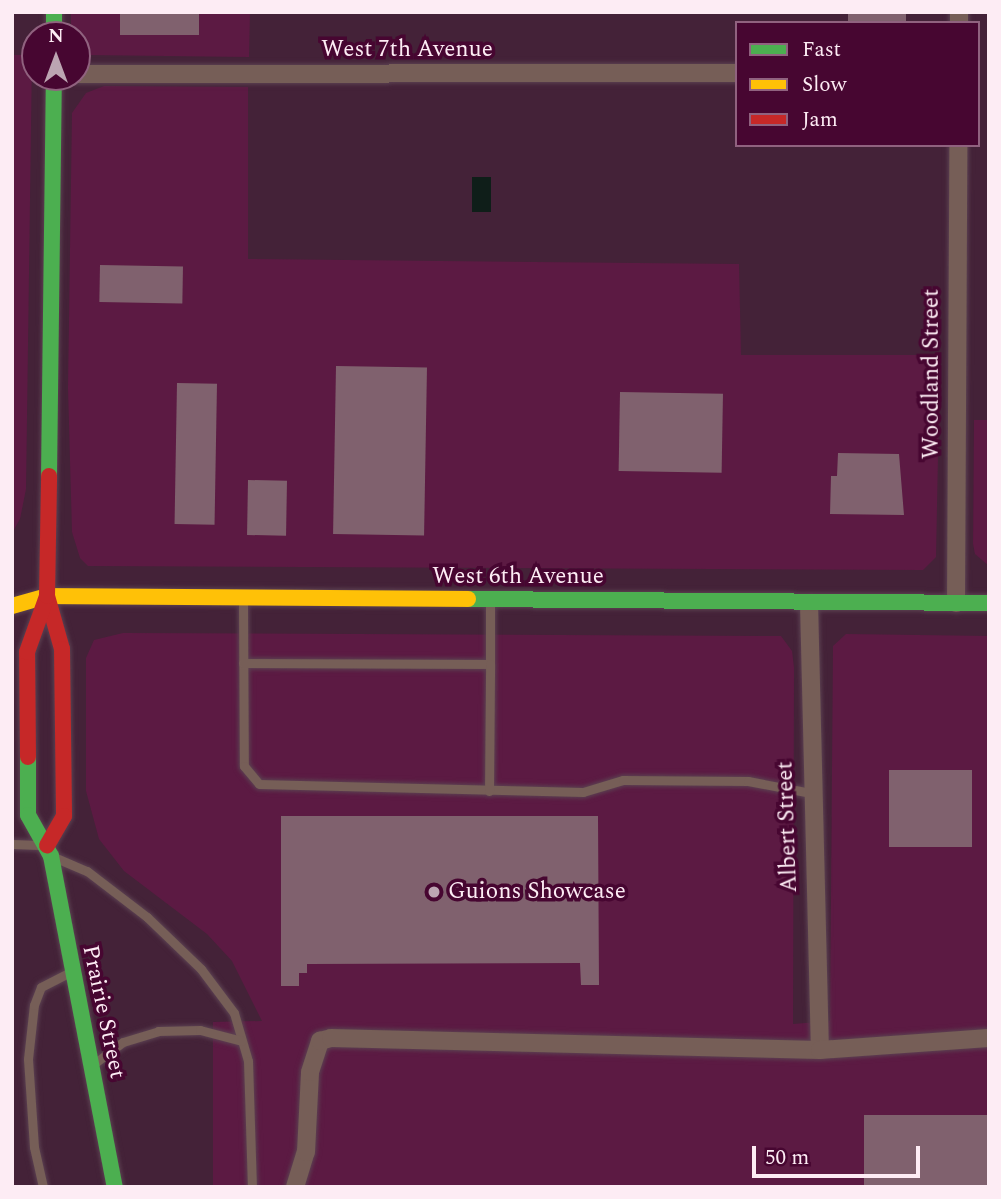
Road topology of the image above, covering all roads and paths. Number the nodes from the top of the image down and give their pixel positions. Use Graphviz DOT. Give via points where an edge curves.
graph roads {
  1 [pos="735,73"];
  2 [pos="91,74"];
  3 [pos="54,91"];
  4 [pos="958,147"];
  5 [pos="12,585"];
  6 [pos="47,596"];
  7 [pos="489,599"];
  8 [pos="243,600"];
  9 [pos="809,603"];
  10 [pos="956,603"];
  11 [pos="989,603"];
  12 [pos="12,606"];
  13 [pos="243,663"];
  14 [pos="489,664"];
  15 [pos="489,791"];
  16 [pos="811,793"];
  17 [pos="12,844"];
  18 [pos="49,851"];
  19 [pos="71,972"];
  20 [pos="989,1038"];
  21 [pos="242,1041"];
  22 [pos="820,1050"];
  23 [pos="90,1066"];
  24 [pos="114,1181"];
  25 [pos="43,1187"];
  26 [pos="252,1187"];
  27 [pos="295,1187"];
  1 -- 2 [label="street, West 7th Avenue"];
  3 -- 6 [label="main road, Prairie Street"];
  4 -- 10 [label="street, Woodland Street"];
  5 -- 6 [label="main road, West 6th Avenue"];
  6 -- 8 [label="main road, West 6th Avenue"];
  6 -- 12 [label="main road, West 6th Avenue"];
  6 -- 18 [label="main road, Prairie Street" via="62,649 64,816"];
  6 -- 18 [label="main road, Prairie Street" via="27,652 28,815 33,831"];
  7 -- 8 [label="main road, West 6th Avenue"];
  7 -- 9 [label="main road, West 6th Avenue"];
  7 -- 14 [label="lane"];
  8 -- 13 [label="lane"];
  9 -- 10 [label="main road, West 6th Avenue"];
  9 -- 16 [label="street, Albert Street"];
  10 -- 11 [label="main road, West 6th Avenue"];
  13 -- 14 [label="lane"];
  13 -- 15 [label="lane" via="244,766 259,783"];
  14 -- 15 [label="lane"];
  15 -- 16 [label="lane" via="583,792 623,780 748,780"];
  16 -- 22 [label="street, Albert Street"];
  17 -- 18 [label="lane"];
  18 -- 19 [label="main road, Prairie Street"];
  18 -- 21 [label="lane" via="87,871 147,917 201,969 234,1013"];
  19 -- 23 [label="main road, Prairie Street"];
  19 -- 25 [label="lane" via="41,987 34,1005 28,1059 34,1147"];
  20 -- 22 [label="street"];
  21 -- 23 [label="lane" via="200,1030 158,1031 123,1042"];
  21 -- 26 [label="lane" via="248,1061"];
  22 -- 27 [label="street" via="320,1041 310,1072 306,1152"];
  23 -- 24 [label="main road, Prairie Street"];
}
